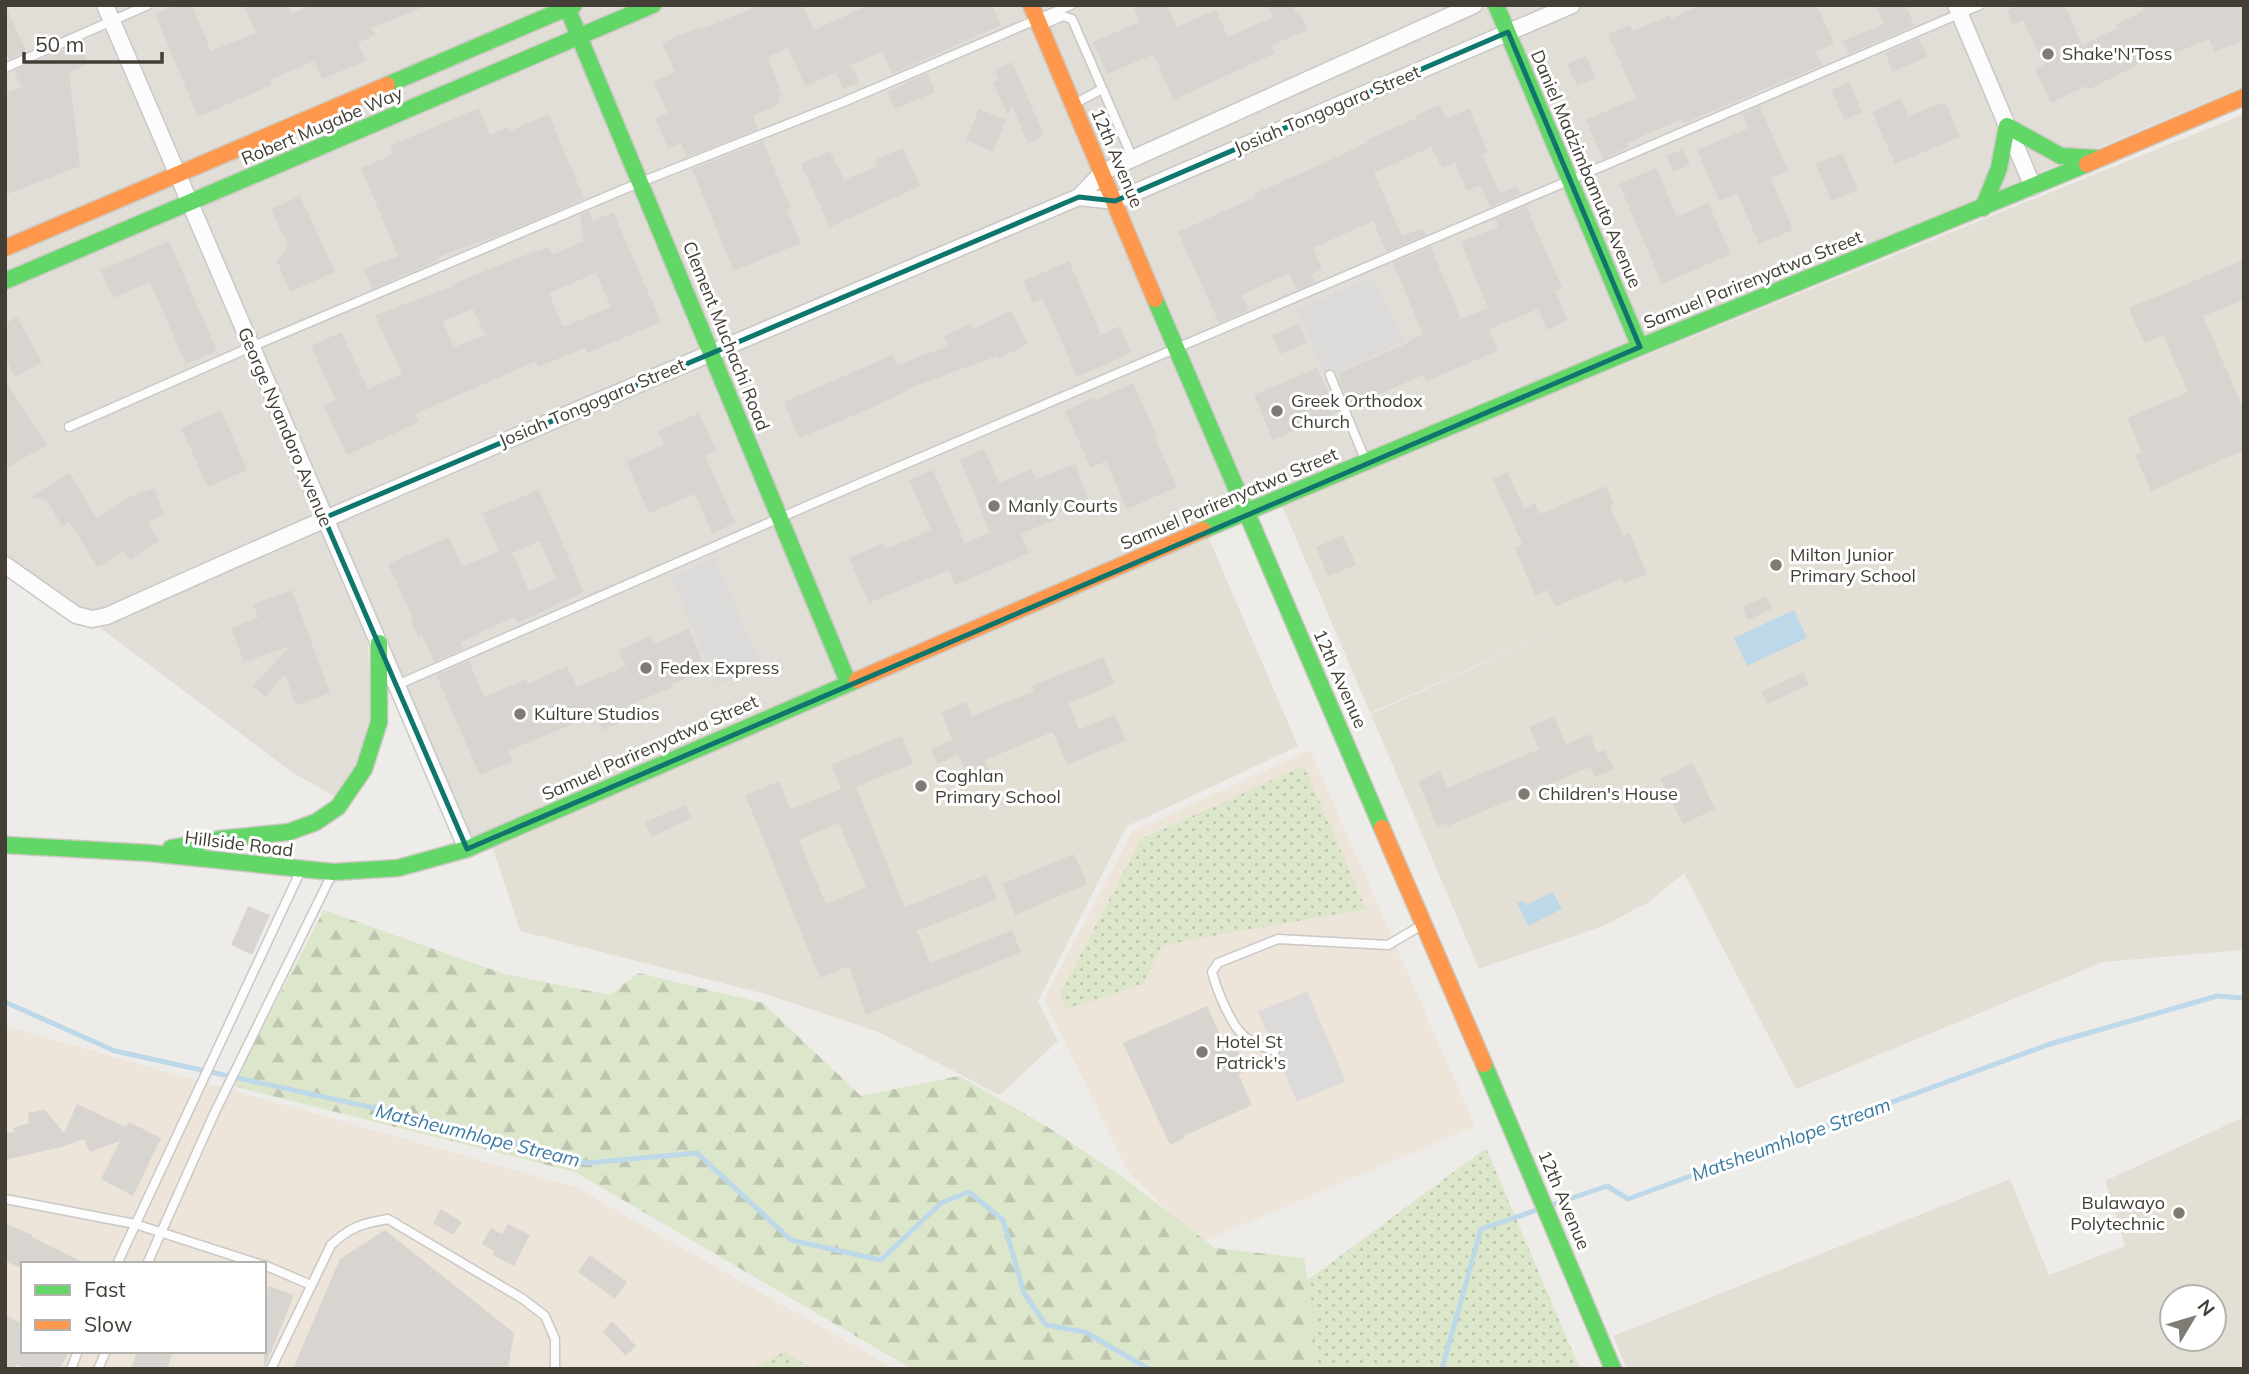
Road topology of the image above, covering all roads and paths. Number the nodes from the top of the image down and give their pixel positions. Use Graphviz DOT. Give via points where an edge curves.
graph roads {
  1 [pos="105,5"];
  2 [pos="148,5"];
  3 [pos="653,5"];
  4 [pos="1071,5"];
  5 [pos="1474,5"];
  6 [pos="1496,5"];
  7 [pos="1572,5"];
  8 [pos="1980,5"];
  9 [pos="569,6"];
  10 [pos="1958,10"];
  11 [pos="1036,17"];
  12 [pos="112,21"];
  13 [pos="1508,32"];
  14 [pos="580,37"];
  15 [pos="5,68"];
  16 [pos="1102,89"];
  17 [pos="2244,97"];
  18 [pos="1073,104"];
  19 [pos="2007,126"];
  20 [pos="2101,158"];
  21 [pos="1133,159"];
  22 [pos="1103,172"];
  23 [pos="177,174"];
  24 [pos="1570,181"];
  25 [pos="641,182"];
  26 [pos="2033,187"];
  27 [pos="1079,197"];
  28 [pos="1115,201"];
  29 [pos="189,203"];
  30 [pos="1983,208"];
  31 [pos="5,248"];
  32 [pos="5,281"];
  33 [pos="251,347"];
  34 [pos="1178,347"];
  35 [pos="1640,347"];
  36 [pos="712,351"];
  37 [pos="1330,375"];
  38 [pos="69,427"];
  39 [pos="1366,462"];
  40 [pos="1245,512"];
  41 [pos="324,518"];
  42 [pos="780,518"];
  43 [pos="5,565"];
  44 [pos="379,643"];
  45 [pos="848,682"];
  46 [pos="397,685"];
  47 [pos="5,845"];
  48 [pos="467,849"];
  49 [pos="149,853"];
  50 [pos="300,870"];
  51 [pos="333,872"];
  52 [pos="1425,924"];
  53 [pos="1275,1051"];
  54 [pos="5,1199"];
  55 [pos="135,1224"];
  56 [pos="162,1232"];
  57 [pos="118,1262"];
  58 [pos="148,1262"];
  59 [pos="253,1262"];
  60 [pos="266,1266"];
  61 [pos="312,1285"];
  62 [pos="105,1353"];
  63 [pos="98,1369"];
  64 [pos="271,1369"];
  65 [pos="555,1369"];
  66 [pos="1612,1369"];
  1 -- 12 [label="street, George Nyandoro Avenue"];
  2 -- 12 [label="lane"];
  3 -- 14 [label="street, Robert Mugabe Way"];
  4 -- 11 [label="lane"];
  5 -- 21 [label="street, Josiah Tongogara Street"];
  6 -- 13 [label="street, Daniel Madzimbamuto Avenue"];
  7 -- 13 [label="street, Josiah Tongogara Street"];
  8 -- 10 [label="lane"];
  9 -- 14 [label="street, Clement Muchachi Road"];
  9 -- 23 [label="street, Robert Mugabe Way"];
  10 -- 19 [label="street"];
  10 -- 24 [label="lane"];
  11 -- 16 [label="lane" via="1072,19"];
  11 -- 18 [label="street, 12th Avenue"];
  11 -- 25 [label="lane" via="841,103"];
  12 -- 15 [label="lane"];
  12 -- 23 [label="street, George Nyandoro Avenue"];
  13 -- 24 [label="street, Daniel Madzimbamuto Avenue"];
  13 -- 28 [label="street, Josiah Tongogara Street"];
  14 -- 25 [label="street, Clement Muchachi Road"];
  14 -- 29 [label="street, Robert Mugabe Way"];
  16 -- 18 [label="lane"];
  16 -- 21 [label="lane"];
  17 -- 20 [label="street, Samuel Parirenyatwa Street"];
  18 -- 22 [label="street, 12th Avenue"];
  19 -- 20 [label="street" via="2061,156"];
  19 -- 26 [label="street"];
  19 -- 30 [label="street" via="1996,183"];
  20 -- 26 [label="street, Samuel Parirenyatwa Street"];
  21 -- 22 [label="street, Josiah Tongogara Street"];
  22 -- 27 [label="street, Josiah Tongogara Street"];
  22 -- 28 [label="street, 12th Avenue"];
  23 -- 29 [label="street, George Nyandoro Avenue"];
  23 -- 31 [label="street, Robert Mugabe Way"];
  24 -- 34 [label="lane"];
  24 -- 35 [label="street, Daniel Madzimbamuto Avenue"];
  25 -- 33 [label="lane"];
  25 -- 36 [label="street, Clement Muchachi Road"];
  26 -- 30 [label="street, Samuel Parirenyatwa Street"];
  27 -- 28 [label="street, Josiah Tongogara Street"];
  27 -- 36 [label="street, Josiah Tongogara Street"];
  28 -- 34 [label="street, 12th Avenue"];
  29 -- 32 [label="street, Robert Mugabe Way"];
  29 -- 33 [label="street, George Nyandoro Avenue"];
  30 -- 35 [label="street, Samuel Parirenyatwa Street"];
  33 -- 38 [label="lane"];
  33 -- 41 [label="street, George Nyandoro Avenue"];
  34 -- 40 [label="street, 12th Avenue"];
  34 -- 42 [label="lane"];
  35 -- 39 [label="street, Samuel Parirenyatwa Street"];
  36 -- 41 [label="street, Josiah Tongogara Street"];
  36 -- 42 [label="street, Clement Muchachi Road"];
  37 -- 39 [label="lane"];
  39 -- 40 [label="street, Samuel Parirenyatwa Street"];
  40 -- 45 [label="street, Samuel Parirenyatwa Street"];
  40 -- 52 [label="street, 12th Avenue"];
  41 -- 43 [label="street, Josiah Tongogara Street" via="92,619 76,615"];
  41 -- 44 [label="street, George Nyandoro Avenue"];
  42 -- 45 [label="street, Clement Muchachi Road"];
  42 -- 46 [label="lane"];
  44 -- 46 [label="street, George Nyandoro Avenue"];
  44 -- 49 [label="street" via="379,722 364,769 338,807 289,832"];
  45 -- 48 [label="street, Samuel Parirenyatwa Street"];
  46 -- 48 [label="street, George Nyandoro Avenue"];
  47 -- 49 [label="street, Hillside Road"];
  48 -- 51 [label="street, Hillside Road" via="398,867"];
  49 -- 50 [label="street, Hillside Road"];
  50 -- 51 [label="street, Hillside Road"];
  50 -- 55 [label="lane"];
  51 -- 56 [label="lane" via="214,1114"];
  52 -- 53 [label="lane" via="1388,945 1278,939 1219,963 1212,972 1215,984 1239,1032"];
  52 -- 66 [label="street, 12th Avenue"];
  54 -- 55 [label="lane"];
  55 -- 56 [label="lane"];
  55 -- 57 [label="lane"];
  56 -- 58 [label="lane"];
  56 -- 59 [label="lane"];
  60 -- 61 [label="lane"];
  61 -- 64 [label="lane"];
  61 -- 65 [label="lane" via="331,1245 347,1230 387,1219 523,1299 545,1317 555,1339"];
  62 -- 63 [label="lane"];
}
